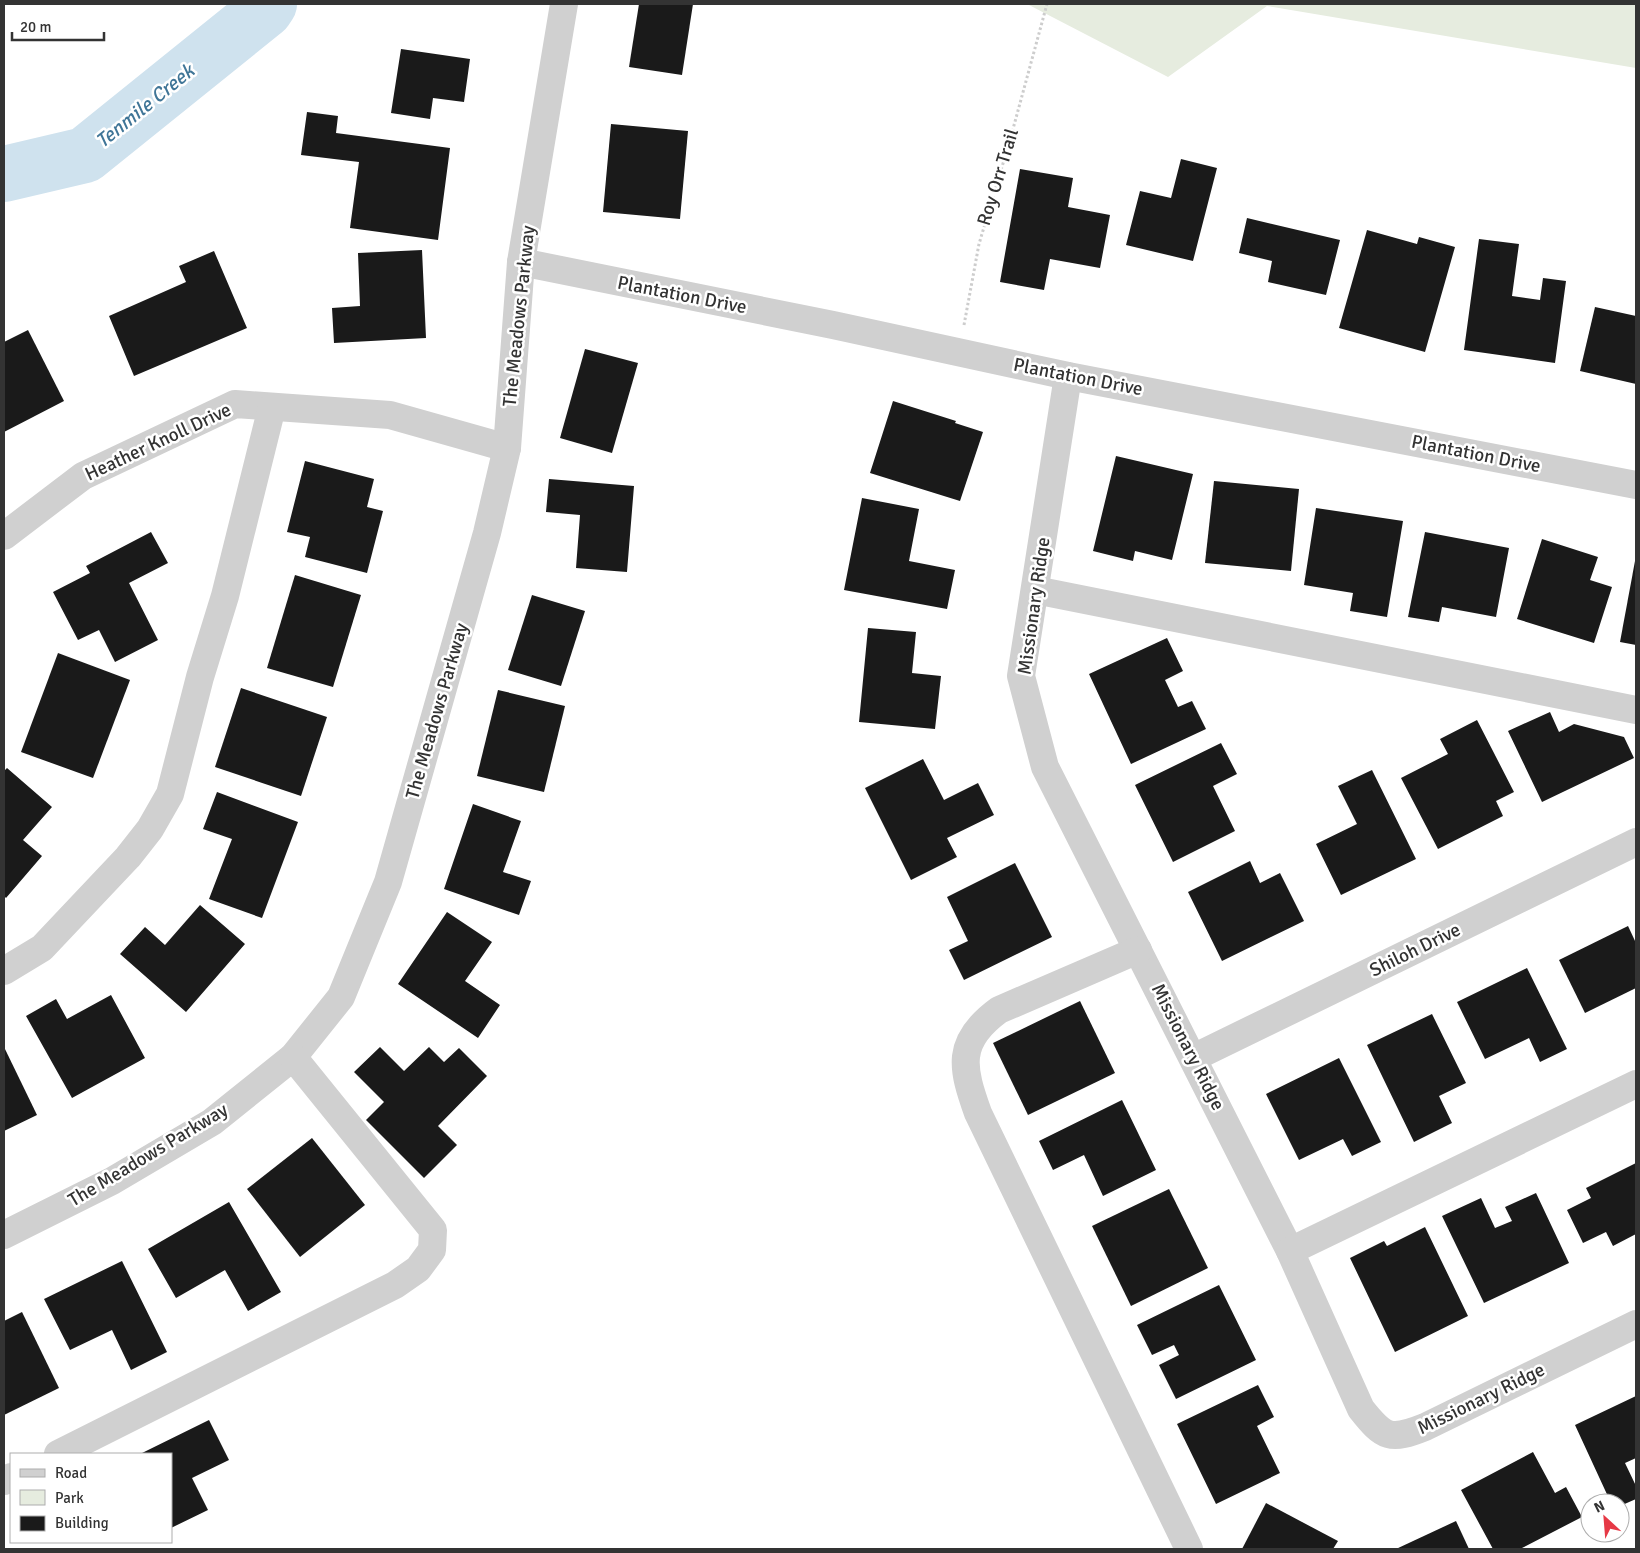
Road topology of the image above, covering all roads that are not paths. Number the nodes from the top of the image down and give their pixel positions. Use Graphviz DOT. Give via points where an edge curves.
graph roads {
  1 [pos="564,4"];
  2 [pos="521,262"];
  3 [pos="1068,376"];
  4 [pos="272,407"];
  5 [pos="507,448"];
  6 [pos="1636,485"];
  7 [pos="4,535"];
  8 [pos="1035,590"];
  9 [pos="1636,710"];
  10 [pos="1636,842"];
  11 [pos="1138,950"];
  12 [pos="4,971"];
  13 [pos="293,1057"];
  14 [pos="1193,1058"];
  15 [pos="1636,1084"];
  16 [pos="4,1235"];
  17 [pos="1290,1251"];
  18 [pos="1636,1324"];
  19 [pos="60,1453"];
  20 [pos="1189,1549"];
  1 -- 2 [label="street, The Meadows Parkway"];
  2 -- 3 [label="street, Plantation Drive"];
  2 -- 5 [label="street, The Meadows Parkway"];
  3 -- 6 [label="street, Plantation Drive"];
  3 -- 8 [label="street, Missionary Ridge"];
  4 -- 5 [label="street, Heather Knoll Drive" via="390,415"];
  4 -- 7 [label="street, Heather Knoll Drive" via="236,404 83,476"];
  4 -- 12 [label="street" via="225,596 170,794 150,829 128,857 42,948"];
  5 -- 13 [label="street, The Meadows Parkway" via="487,533 388,882 341,997"];
  8 -- 9 [label="street"];
  8 -- 11 [label="street, Missionary Ridge" via="1021,676 1045,767"];
  10 -- 14 [label="street, Shiloh Drive"];
  11 -- 14 [label="street, Missionary Ridge"];
  11 -- 20 [label="street" via="999,1010 985,1020 972,1038 964,1059 966,1081 978,1113"];
  13 -- 16 [label="street, The Meadows Parkway" via="212,1122 112,1181"];
  13 -- 19 [label="street" via="434,1230 432,1250 418,1269 364,1302"];
  14 -- 17 [label="street, Missionary Ridge"];
  15 -- 17 [label="street"];
  17 -- 18 [label="street, Missionary Ridge" via="1361,1409 1375,1427 1388,1434 1402,1436 1425,1427"];
}
